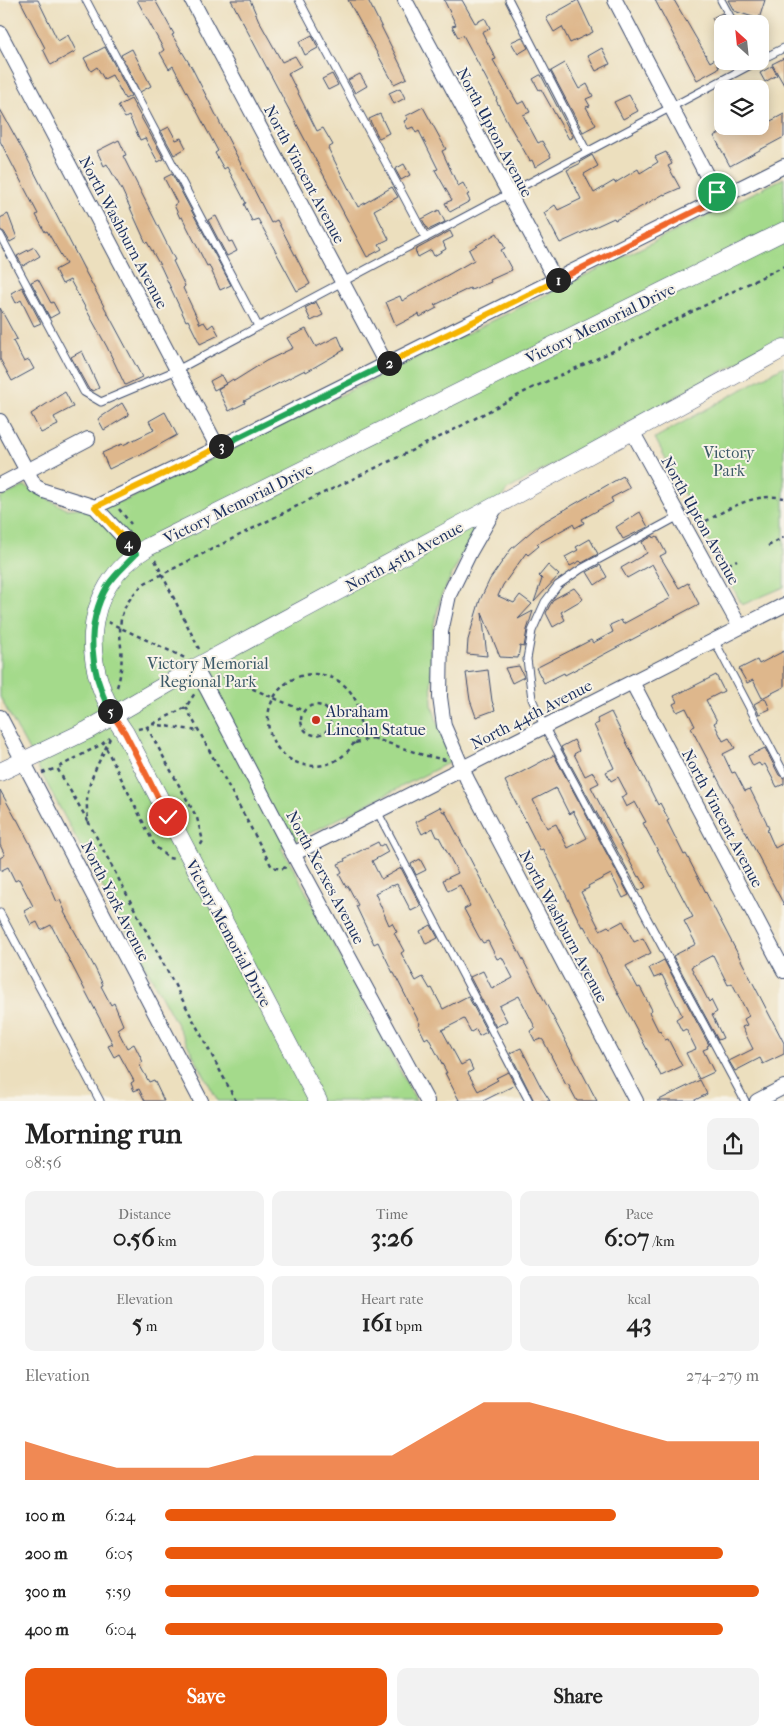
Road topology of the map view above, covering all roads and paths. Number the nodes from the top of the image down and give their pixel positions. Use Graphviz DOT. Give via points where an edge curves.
graph roads {
  1 [pos="86,0"];
  2 [pos="192,0"];
  3 [pos="299,0"];
  4 [pos="405,0"];
  5 [pos="509,0"];
  6 [pos="615,0"];
  7 [pos="721,0"];
  8 [pos="729,15"];
  9 [pos="0,33"];
  10 [pos="784,48"];
  11 [pos="769,55"];
  12 [pos="740,70"];
  13 [pos="672,107"];
  14 [pos="587,152"];
  15 [pos="784,166"];
  16 [pos="508,194"];
  17 [pos="719,199"];
  18 [pos="784,231"];
  19 [pos="0,235"];
  20 [pos="426,238"];
  21 [pos="784,266"];
  22 [pos="342,281"];
  23 [pos="556,281"];
  24 [pos="258,326"];
  25 [pos="784,348"];
  26 [pos="386,364"];
  27 [pos="177,370"];
  28 [pos="0,420"];
  29 [pos="632,431"];
  30 [pos="88,439"];
  31 [pos="218,448"];
  32 [pos="27,471"];
  33 [pos="0,485"];
  34 [pos="784,498"];
  35 [pos="112,500"];
  36 [pos="497,505"];
  37 [pos="95,507"];
  38 [pos="679,516"];
  39 [pos="131,525"];
  40 [pos="699,526"];
  41 [pos="784,538"];
  42 [pos="768,546"];
  43 [pos="136,554"];
  44 [pos="154,559"];
  45 [pos="737,560"];
  46 [pos="721,568"];
  47 [pos="162,574"];
  48 [pos="784,604"];
  49 [pos="105,621"];
  50 [pos="120,627"];
  51 [pos="740,627"];
  52 [pos="714,640"];
  53 [pos="194,660"];
  54 [pos="211,675"];
  55 [pos="632,682"];
  56 [pos="116,690"];
  57 [pos="196,690"];
  58 [pos="274,697"];
  59 [pos="186,707"];
  60 [pos="304,711"];
  61 [pos="112,716"];
  62 [pos="0,717"];
  63 [pos="152,724"];
  64 [pos="544,726"];
  65 [pos="147,727"];
  66 [pos="360,728"];
  67 [pos="134,730"];
  68 [pos="200,731"];
  69 [pos="373,738"];
  70 [pos="354,743"];
  71 [pos="106,748"];
  72 [pos="442,760"];
  73 [pos="23,761"];
  74 [pos="57,768"];
  75 [pos="462,768"];
  76 [pos="50,771"];
  77 [pos="0,772"];
  78 [pos="784,773"];
  79 [pos="377,811"];
  80 [pos="89,823"];
  81 [pos="197,848"];
  82 [pos="296,858"];
  83 [pos="176,859"];
  84 [pos="0,913"];
  85 [pos="784,971"];
  86 [pos="784,1087"];
  87 [pos="100,1101"];
  88 [pos="201,1101"];
  89 [pos="236,1101"];
  90 [pos="318,1101"];
  91 [pos="427,1101"];
  92 [pos="529,1101"];
  93 [pos="636,1101"];
  94 [pos="745,1101"];
  95 [pos="757,1101"];
  1 -- 24 [label="lane"];
  2 -- 22 [label="street, North Vincent Avenue"];
  3 -- 20 [label="lane"];
  4 -- 16 [label="street, North Upton Avenue"];
  5 -- 14 [label="lane"];
  6 -- 13 [label="street"];
  7 -- 8 [label="lane"];
  9 -- 27 [label="street, North Washburn Avenue"];
  10 -- 11 [label="lane"];
  12 -- 13 [label="lane"];
  13 -- 14 [label="lane"];
  13 -- 17 [label="street"];
  14 -- 16 [label="lane"];
  15 -- 17 [label="street"];
  16 -- 20 [label="lane"];
  16 -- 23 [label="street, North Upton Avenue"];
  17 -- 23 [label="street"];
  18 -- 43 [label="street, Victory Memorial Drive"];
  19 -- 27 [label="lane" via="84,392 101,402"];
  20 -- 22 [label="lane"];
  21 -- 47 [label="path"];
  22 -- 24 [label="lane"];
  22 -- 26 [label="street, North Vincent Avenue"];
  23 -- 26 [label="street"];
  24 -- 27 [label="lane"];
  25 -- 29 [label="street, North 45th Avenue"];
  26 -- 31 [label="street"];
  27 -- 31 [label="street, North Washburn Avenue"];
  28 -- 32 [label="street"];
  29 -- 36 [label="street, North 45th Avenue"];
  29 -- 38 [label="street, North Upton Avenue"];
  30 -- 32 [label="street"];
  31 -- 35 [label="street"];
  32 -- 33 [label="street"];
  32 -- 37 [label="street" via="35,486 44,491"];
  34 -- 40 [label="path" via="765,497 738,504"];
  35 -- 37 [label="street"];
  35 -- 39 [label="path"];
  36 -- 53 [label="street, North 45th Avenue"];
  36 -- 75 [label="street, North Washburn Avenue" via="449,595 440,632 440,698 444,726"];
  37 -- 43 [label="street"];
  38 -- 51 [label="street, North Upton Avenue"];
  38 -- 64 [label="lane" via="581,569 558,585 545,602 532,631 527,659 532,699"];
  41 -- 42 [label="path"];
  43 -- 61 [label="street, Victory Memorial Drive" via="108,585 94,621 91,639 93,661"];
  44 -- 47 [label="path"];
  45 -- 46 [label="path"];
  47 -- 50 [label="path" via="133,594 122,612"];
  47 -- 53 [label="path"];
  48 -- 51 [label="street, North 44th Avenue"];
  49 -- 50 [label="path"];
  50 -- 53 [label="path"];
  50 -- 56 [label="path" via="122,660"];
  51 -- 52 [label="street, North 44th Avenue"];
  52 -- 55 [label="street, North 44th Avenue"];
  52 -- 78 [label="lane"];
  53 -- 61 [label="street, North 45th Avenue"];
  53 -- 82 [label="street, North Xerxes Avenue"];
  54 -- 58 [label="path" via="223,676"];
  55 -- 64 [label="street, North 44th Avenue"];
  55 -- 85 [label="street, North Vincent Avenue"];
  57 -- 59 [label="path"];
  58 -- 60 [label="path"];
  58 -- 66 [label="path" via="297,678 316,674 329,676 352,693 360,713"];
  58 -- 70 [label="path" via="269,716 270,734 279,750 290,759 310,766 323,765 338,760"];
  59 -- 63 [label="path"];
  59 -- 68 [label="path"];
  60 -- 60 [label="path" via="313,705 323,707 329,715 328,728 320,734 306,731 301,721"];
  61 -- 73 [label="street, North 45th Avenue"];
  61 -- 90 [label="street, Victory Memorial Drive" via="125,733"];
  62 -- 73 [label="street, North York Avenue"];
  63 -- 65 [label="path"];
  63 -- 68 [label="path"];
  64 -- 75 [label="street, North 44th Avenue"];
  64 -- 94 [label="lane"];
  65 -- 67 [label="path"];
  65 -- 81 [label="path" via="197,818 204,840"];
  66 -- 69 [label="path"];
  66 -- 70 [label="path"];
  68 -- 82 [label="path" via="272,867 281,869"];
  69 -- 70 [label="path"];
  69 -- 72 [label="path"];
  71 -- 74 [label="path" via="110,738"];
  71 -- 80 [label="path" via="89,783"];
  71 -- 83 [label="path" via="155,846 168,858"];
  73 -- 77 [label="street, North 45th Avenue"];
  73 -- 88 [label="street, North York Avenue"];
  74 -- 76 [label="path"];
  74 -- 80 [label="path"];
  75 -- 79 [label="street, North 44th Avenue"];
  75 -- 93 [label="street, North Washburn Avenue"];
  79 -- 82 [label="street, North 44th Avenue"];
  79 -- 92 [label="lane"];
  80 -- 89 [label="path"];
  82 -- 91 [label="street, North Xerxes Avenue"];
  84 -- 87 [label="lane"];
  86 -- 95 [label="street"];
}
